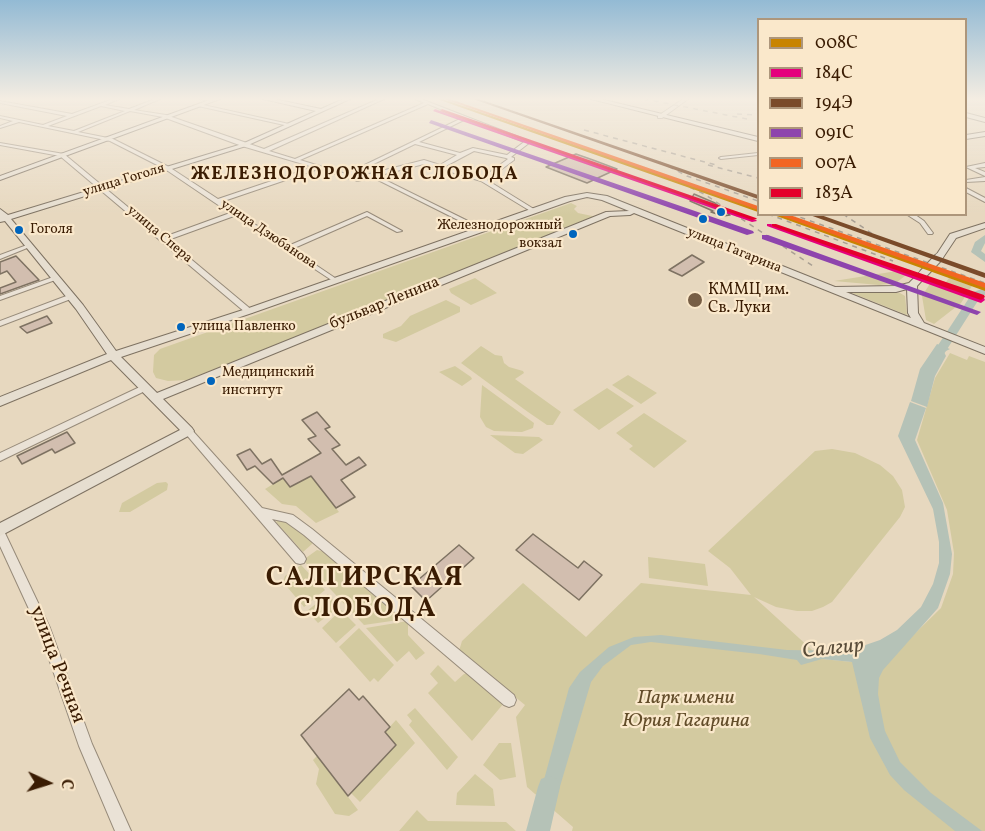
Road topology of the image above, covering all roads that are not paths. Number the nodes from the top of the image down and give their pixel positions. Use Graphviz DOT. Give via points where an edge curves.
graph roads {
  1 [pos="103,138"];
  2 [pos="112,138"];
  3 [pos="224,138"];
  4 [pos="260,138"];
  5 [pos="294,138"];
  6 [pos="347,138"];
  7 [pos="427,138"];
  8 [pos="515,138"];
  9 [pos="109,139"];
  10 [pos="417,143"];
  11 [pos="0,144"];
  12 [pos="244,145"];
  13 [pos="264,151"];
  14 [pos="757,154"];
  15 [pos="62,155"];
  16 [pos="461,155"];
  17 [pos="508,158"];
  18 [pos="721,159"];
  19 [pos="296,160"];
  20 [pos="985,165"];
  21 [pos="319,166"];
  22 [pos="440,167"];
  23 [pos="167,168"];
  24 [pos="347,175"];
  25 [pos="374,176"];
  26 [pos="985,176"];
  27 [pos="0,178"];
  28 [pos="483,180"];
  29 [pos="967,181"];
  30 [pos="102,188"];
  31 [pos="967,191"];
  32 [pos="985,200"];
  33 [pos="218,201"];
  34 [pos="534,211"];
  35 [pos="616,212"];
  36 [pos="236,213"];
  37 [pos="912,216"];
  38 [pos="2,217"];
  39 [pos="985,225"];
  40 [pos="483,230"];
  41 [pos="399,231"];
  42 [pos="930,233"];
  43 [pos="164,239"];
  44 [pos="29,246"];
  45 [pos="288,248"];
  46 [pos="0,257"];
  47 [pos="56,278"];
  48 [pos="336,281"];
  49 [pos="912,285"];
  50 [pos="807,286"];
  51 [pos="829,289"];
  52 [pos="72,297"];
  53 [pos="0,298"];
  54 [pos="249,311"];
  55 [pos="0,324"];
  56 [pos="920,326"];
  57 [pos="933,334"];
  58 [pos="964,345"];
  59 [pos="985,351"];
  60 [pos="114,356"];
  61 [pos="985,356"];
  62 [pos="144,388"];
  63 [pos="155,398"];
  64 [pos="0,402"];
  65 [pos="188,431"];
  66 [pos="0,457"];
  67 [pos="259,512"];
  68 [pos="0,532"];
  69 [pos="300,559"];
  70 [pos="508,700"];
  71 [pos="123,831"];
  1 -- 9 [label="street, улица Дзюбанова"];
  2 -- 9 [label="main road"];
  3 -- 12 [label="street"];
  4 -- 12 [label="main road, улица Гоголя"];
  5 -- 13 [label="street"];
  6 -- 19 [label="street"];
  7 -- 10 [label="street"];
  8 -- 17 [label="street" via="527,142"];
  9 -- 15 [label="main road"];
  9 -- 23 [label="street, улица Дзюбанова"];
  10 -- 16 [label="street"];
  10 -- 24 [label="street"];
  11 -- 15 [label="street, улица Спера"];
  12 -- 13 [label="street"];
  12 -- 23 [label="main road, улица Гоголя"];
  13 -- 19 [label="street"];
  14 -- 18 [label="street"];
  15 -- 27 [label="main road"];
  15 -- 30 [label="street, улица Спера"];
  16 -- 17 [label="street" via="473,149"];
  16 -- 22 [label="street"];
  17 -- 28 [label="street" via="512,159"];
  19 -- 21 [label="street"];
  20 -- 26 [label="street" via="969,167"];
  21 -- 24 [label="street"];
  21 -- 33 [label="street"];
  22 -- 25 [label="street" via="419,162"];
  22 -- 28 [label="street"];
  23 -- 30 [label="main road, улица Гоголя"];
  23 -- 33 [label="street, улица Дзюбанова"];
  24 -- 25 [label="street" via="361,179"];
  25 -- 40 [label="street"];
  26 -- 29 [label="street"];
  28 -- 34 [label="street"];
  30 -- 38 [label="main road, улица Гоголя"];
  30 -- 43 [label="street, улица Спера"];
  31 -- 32 [label="street"];
  33 -- 36 [label="street, улица Дзюбанова"];
  34 -- 40 [label="main road"];
  34 -- 51 [label="main road, улица Гагарина" via="582,196 604,198"];
  35 -- 50 [label="main road, улица Гагарина" via="629,212"];
  35 -- 63 [label="main road, бульвар Ленина"];
  36 -- 43 [label="street"];
  36 -- 45 [label="street, улица Дзюбанова"];
  37 -- 42 [label="street"];
  38 -- 44 [label="main road"];
  39 -- 49 [label="main road, bridge" via="953,236"];
  40 -- 48 [label="main road"];
  41 -- 45 [label="street" via="367,214"];
  43 -- 54 [label="street, улица Спера"];
  44 -- 46 [label="street"];
  44 -- 47 [label="main road"];
  45 -- 48 [label="street, улица Дзюбанова"];
  47 -- 52 [label="main road"];
  47 -- 53 [label="street"];
  48 -- 54 [label="main road"];
  49 -- 51 [label="main road" via="889,290"];
  49 -- 56 [label="main road" via="911,303"];
  50 -- 51 [label="main road"];
  50 -- 57 [label="main road, улица Гагарина"];
  51 -- 56 [label="main road, улица Гагарина"];
  52 -- 55 [label="street"];
  52 -- 60 [label="main road"];
  54 -- 60 [label="main road"];
  56 -- 57 [label="main road, улица Гагарина"];
  57 -- 58 [label="main road"];
  58 -- 59 [label="main road"];
  58 -- 61 [label="main road"];
  60 -- 62 [label="main road"];
  60 -- 64 [label="main road"];
  62 -- 63 [label="main road"];
  62 -- 66 [label="street"];
  63 -- 65 [label="main road"];
  65 -- 67 [label="street"];
  65 -- 68 [label="main road"];
  67 -- 69 [label="street"];
  67 -- 70 [label="street" via="289,518 308,532"];
  68 -- 71 [label="street, улица Речная" via="46,632 86,746"];
}
